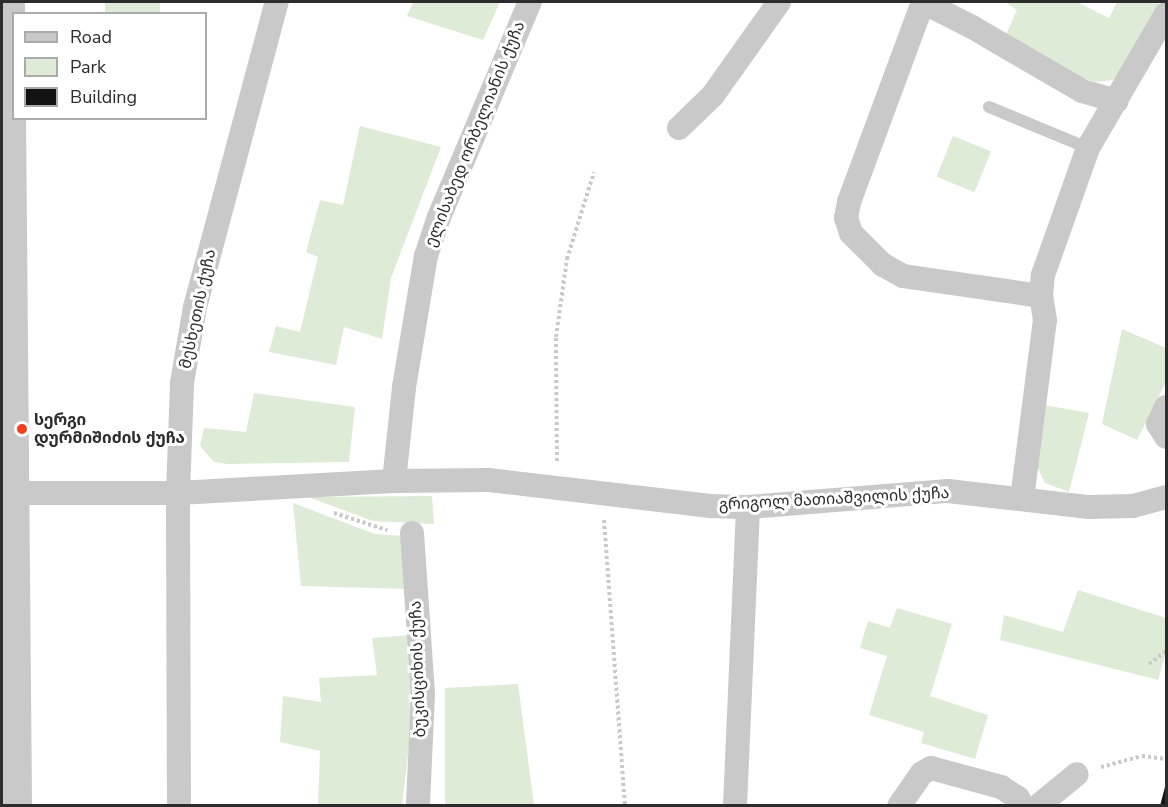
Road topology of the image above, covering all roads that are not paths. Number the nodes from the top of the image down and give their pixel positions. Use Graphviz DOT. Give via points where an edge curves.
graph roads {
  1 [pos="9,2"];
  2 [pos="277,2"];
  3 [pos="530,2"];
  4 [pos="779,2"];
  5 [pos="923,2"];
  6 [pos="1167,14"];
  7 [pos="1117,100"];
  8 [pos="989,107"];
  9 [pos="679,128"];
  10 [pos="1088,148"];
  11 [pos="1041,296"];
  12 [pos="1167,407"];
  13 [pos="1167,437"];
  14 [pos="394,481"];
  15 [pos="8,493"];
  16 [pos="178,493"];
  17 [pos="1167,497"];
  18 [pos="1022,499"];
  19 [pos="748,507"];
  20 [pos="412,533"];
  21 [pos="1077,774"];
  22 [pos="16,806"];
  23 [pos="179,806"];
  24 [pos="418,806"];
  25 [pos="735,806"];
  26 [pos="899,806"];
  27 [pos="1023,806"];
  28 [pos="1038,806"];
  1 -- 15 [label="street"];
  2 -- 16 [label="street, მესხეთის ქუჩა" via="195,307 182,383"];
  3 -- 14 [label="street, ელისაბედ ორბელიანის ქუჩა" via="426,256 404,387"];
  4 -- 9 [label="street" via="713,95"];
  5 -- 7 [label="street" via="1082,91"];
  5 -- 11 [label="street" via="849,202 846,219 851,233 883,265 903,276"];
  6 -- 7 [label="street"];
  7 -- 10 [label="street"];
  8 -- 10 [label="lane"];
  10 -- 11 [label="street" via="1043,275"];
  11 -- 18 [label="street" via="1045,320"];
  12 -- 13 [label="street" via="1158,424"];
  14 -- 16 [label="street"];
  14 -- 19 [label="street, გრიგოლ მათიაშვილის ქუჩა" via="489,480"];
  15 -- 16 [label="street"];
  15 -- 22 [label="street"];
  16 -- 23 [label="street, მესხეთის ქუჩა"];
  17 -- 18 [label="street, გრიგოლ მათიაშვილის ქუჩა" via="1133,506 1089,507"];
  18 -- 19 [label="street, გრიგოლ მათიაშვილის ქუჩა" via="913,491"];
  19 -- 25 [label="street"];
  20 -- 24 [label="street, ბუკისციხის ქუჩა" via="423,694"];
  21 -- 28 [label="street"];
  26 -- 27 [label="street" via="922,773 931,768 1001,787"];
}
